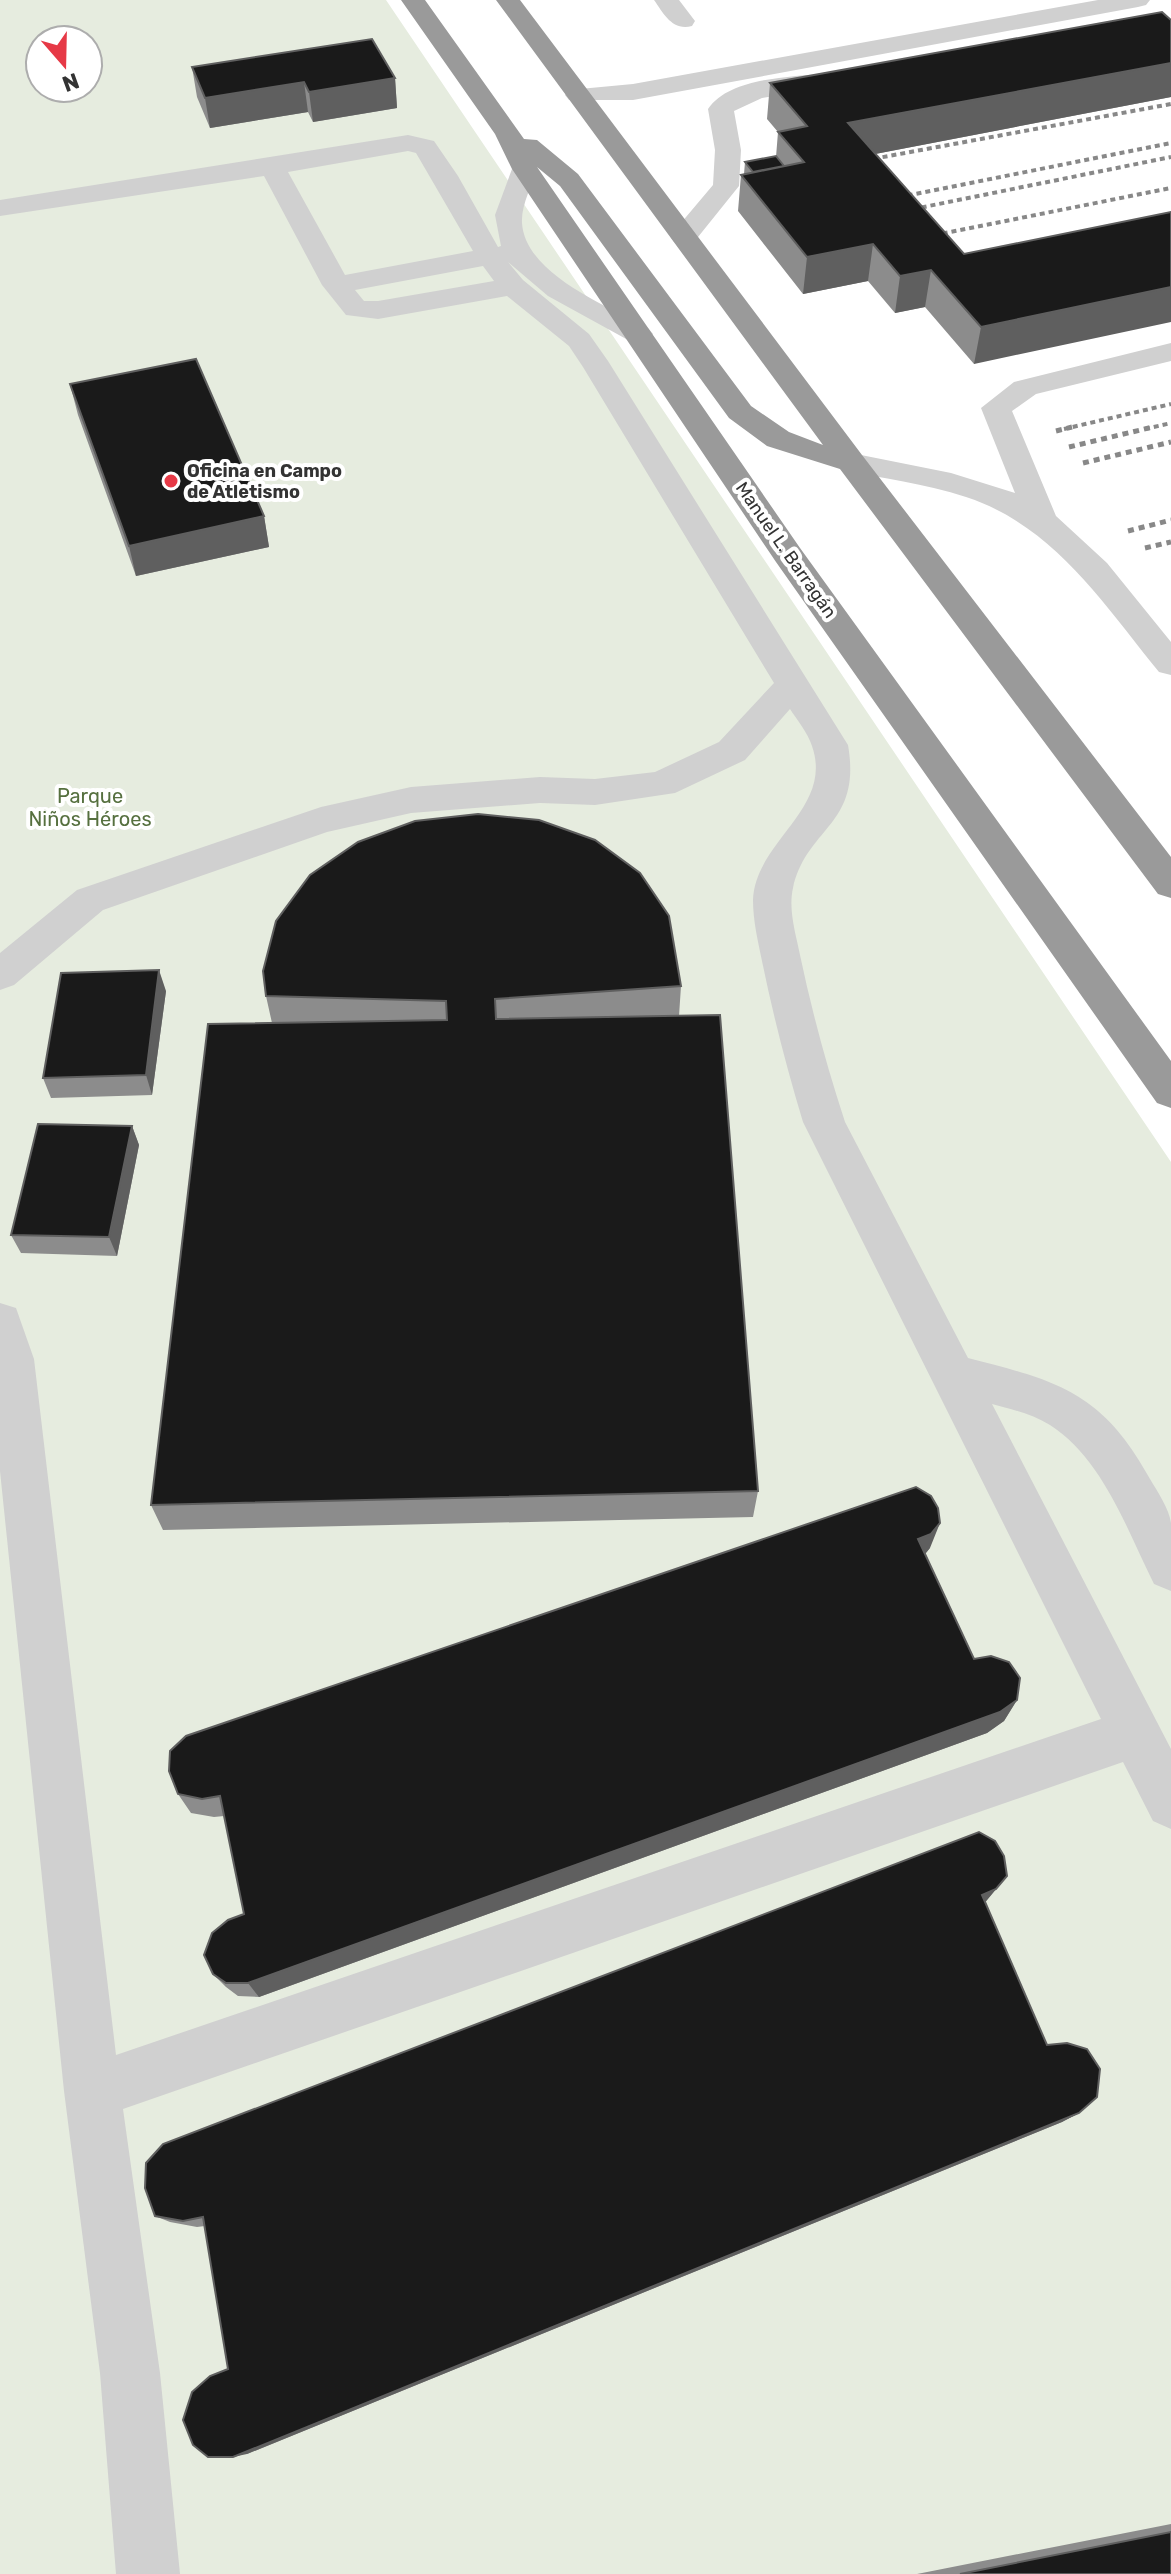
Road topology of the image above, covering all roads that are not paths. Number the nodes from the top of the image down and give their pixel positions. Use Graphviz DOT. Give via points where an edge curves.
graph roads {
  1 [pos="413,0"];
  2 [pos="508,0"];
  3 [pos="666,0"];
  4 [pos="1138,0"];
  5 [pos="683,21"];
  6 [pos="984,53"];
  7 [pos="578,95"];
  8 [pos="508,134"];
  9 [pos="272,167"];
  10 [pos="525,169"];
  11 [pos="0,208"];
  12 [pos="684,236"];
  13 [pos="502,254"];
  14 [pos="336,285"];
  15 [pos="513,286"];
  16 [pos="638,334"];
  17 [pos="1171,352"];
  18 [pos="851,462"];
  19 [pos="1042,521"];
  20 [pos="1171,664"];
  21 [pos="793,684"];
  22 [pos="1171,884"];
  23 [pos="0,975"];
  24 [pos="1171,1092"];
  25 [pos="0,1322"];
  26 [pos="953,1374"];
  27 [pos="1171,1568"];
  28 [pos="1136,1732"];
  29 [pos="1171,1803"];
  30 [pos="92,2091"];
  31 [pos="148,2574"];
  1 -- 8 [label="highway, Manuel L. Barragán"];
  2 -- 7 [label="highway"];
  3 -- 5 [label="street"];
  4 -- 7 [label="street" via="633,92"];
  6 -- 12 [label="street" via="729,101 721,109 728,150 726,186"];
  7 -- 12 [label="highway"];
  8 -- 10 [label="highway, Manuel L. Barragán"];
  8 -- 18 [label="highway" via="569,180 740,412 781,443"];
  9 -- 11 [label="street"];
  9 -- 13 [label="street" via="417,143 431,153"];
  9 -- 14 [label="street"];
  10 -- 13 [label="street"];
  10 -- 16 [label="highway, Manuel L. Barragán"];
  12 -- 18 [label="highway"];
  13 -- 14 [label="street"];
  13 -- 15 [label="street"];
  13 -- 16 [label="street"];
  14 -- 15 [label="street" via="349,304 364,311"];
  15 -- 21 [label="street" via="579,340 598,367"];
  16 -- 24 [label="highway, Manuel L. Barragán" via="797,568"];
  17 -- 19 [label="street" via="1025,388 996,408"];
  18 -- 19 [label="street" via="965,486"];
  18 -- 22 [label="highway"];
  19 -- 20 [label="street" via="1085,562"];
  21 -- 23 [label="street" via="732,751 662,784 411,800 321,820 90,900"];
  21 -- 26 [label="street" via="837,766 835,789 780,869 774,887 772,908 789,997 824,1122"];
  25 -- 30 [label="street" via="11,1359"];
  26 -- 27 [label="street" via="1051,1403 1074,1416 1114,1463"];
  26 -- 28 [label="street"];
  28 -- 29 [label="street"];
  28 -- 30 [label="street"];
  30 -- 31 [label="street" via="130,2373"];
}
